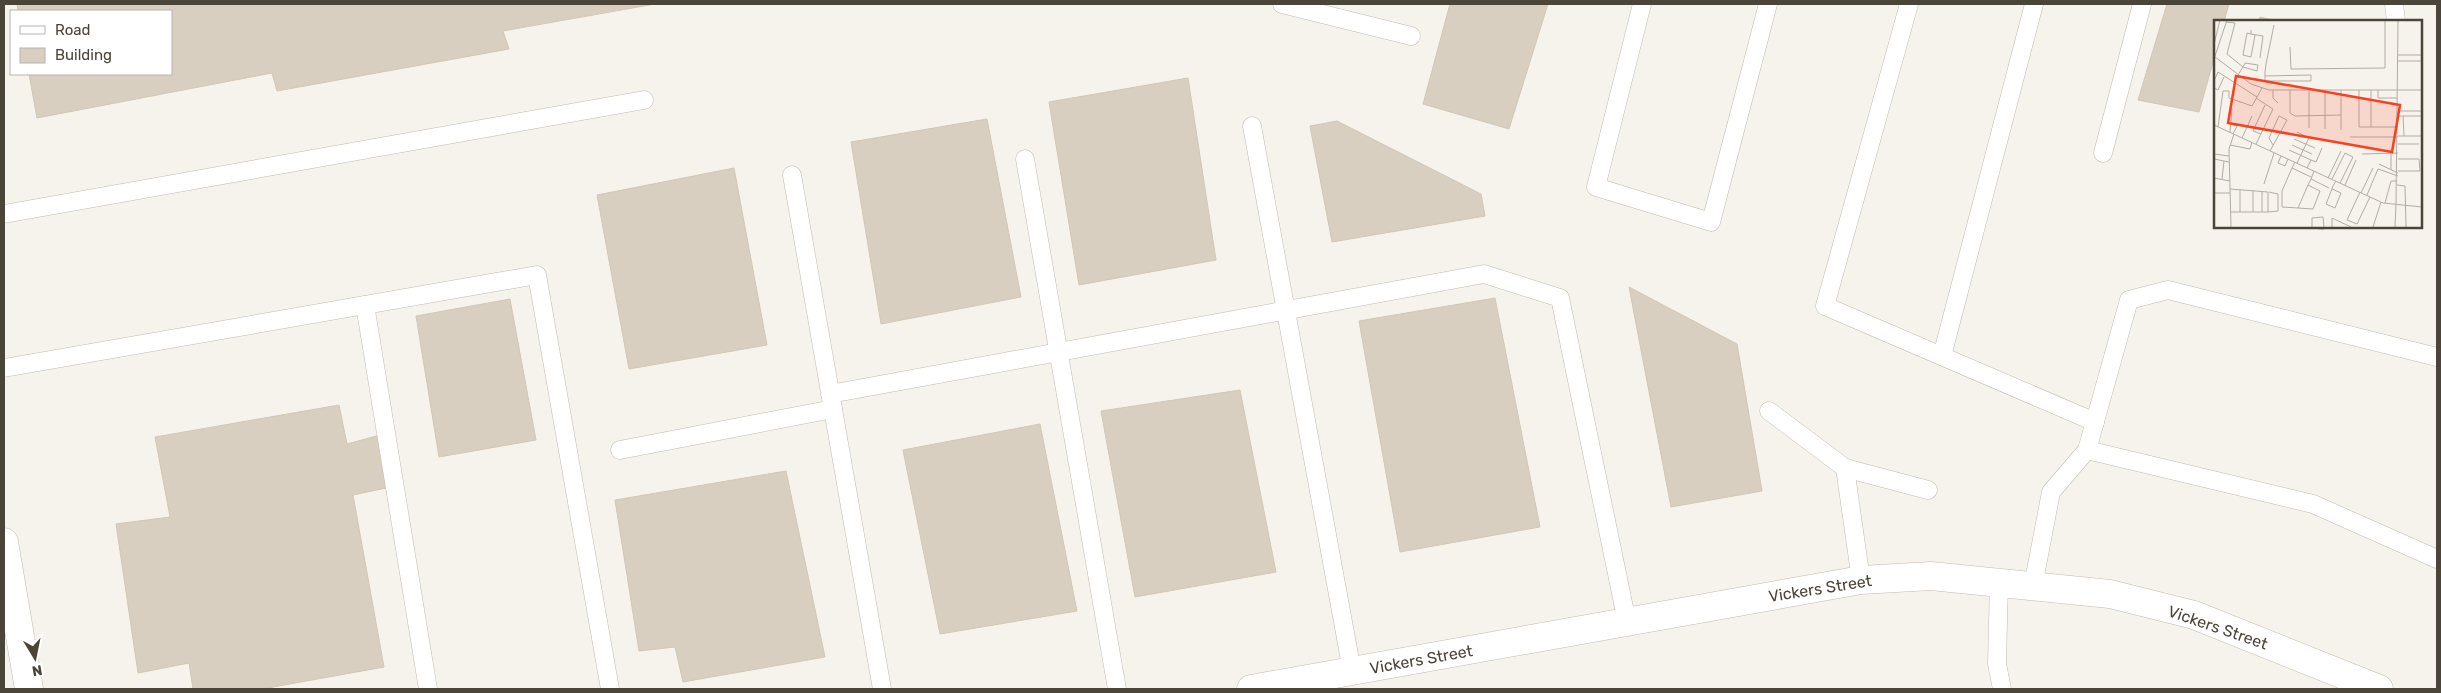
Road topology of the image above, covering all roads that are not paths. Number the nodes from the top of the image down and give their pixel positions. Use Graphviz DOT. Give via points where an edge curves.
graph roads {
  1 [pos="1282,4"];
  2 [pos="1642,4"];
  3 [pos="1768,4"];
  4 [pos="1909,4"];
  5 [pos="2034,4"];
  6 [pos="2142,4"];
  7 [pos="2394,4"];
  8 [pos="2396,20"];
  9 [pos="1411,36"];
  10 [pos="644,100"];
  11 [pos="1252,126"];
  12 [pos="2103,153"];
  13 [pos="1025,159"];
  14 [pos="792,175"];
  15 [pos="4,214"];
  16 [pos="365,305"];
  17 [pos="1286,310"];
  18 [pos="1059,352"];
  19 [pos="1942,356"];
  20 [pos="2437,356"];
  21 [pos="4,368"];
  22 [pos="832,401"];
  23 [pos="1769,411"];
  24 [pos="2095,422"];
  25 [pos="620,450"];
  26 [pos="2087,450"];
  27 [pos="1845,468"];
  28 [pos="1928,490"];
  29 [pos="4,542"];
  30 [pos="2437,559"];
  31 [pos="1861,580"];
  32 [pos="1998,582"];
  33 [pos="2033,586"];
  34 [pos="9,601"];
  35 [pos="1627,622"];
  36 [pos="1352,671"];
  37 [pos="29,689"];
  38 [pos="428,689"];
  39 [pos="610,689"];
  40 [pos="882,689"];
  41 [pos="1117,689"];
  42 [pos="1251,689"];
  43 [pos="2002,689"];
  44 [pos="2379,689"];
  1 -- 9 [label="lane"];
  2 -- 3 [label="lane" via="1596,187 1711,222"];
  4 -- 19 [label="lane" via="1825,306"];
  5 -- 19 [label="lane"];
  6 -- 12 [label="lane"];
  7 -- 8 [label="lane"];
  10 -- 15 [label="lane"];
  11 -- 17 [label="lane"];
  13 -- 18 [label="lane"];
  14 -- 22 [label="lane"];
  16 -- 21 [label="lane"];
  16 -- 38 [label="lane"];
  16 -- 39 [label="lane" via="537,275"];
  17 -- 18 [label="lane"];
  17 -- 35 [label="lane" via="1484,274 1560,298"];
  17 -- 36 [label="lane"];
  18 -- 22 [label="lane"];
  18 -- 41 [label="lane"];
  19 -- 24 [label="lane"];
  20 -- 24 [label="lane" via="2168,290 2128,300"];
  22 -- 25 [label="lane"];
  22 -- 40 [label="lane"];
  23 -- 27 [label="lane"];
  24 -- 26 [label="lane"];
  26 -- 30 [label="lane" via="2313,504"];
  26 -- 33 [label="lane" via="2051,492"];
  27 -- 28 [label="lane"];
  27 -- 31 [label="lane"];
  29 -- 34 [label="street"];
  31 -- 32 [label="street, Vickers Street" via="1931,576"];
  31 -- 35 [label="street, Vickers Street"];
  32 -- 33 [label="street, Vickers Street"];
  32 -- 43 [label="lane" via="1997,664"];
  33 -- 44 [label="street, Vickers Street" via="2110,594 2194,615"];
  34 -- 37 [label="street"];
  35 -- 36 [label="street, Vickers Street"];
  36 -- 42 [label="street, Vickers Street"];
}
